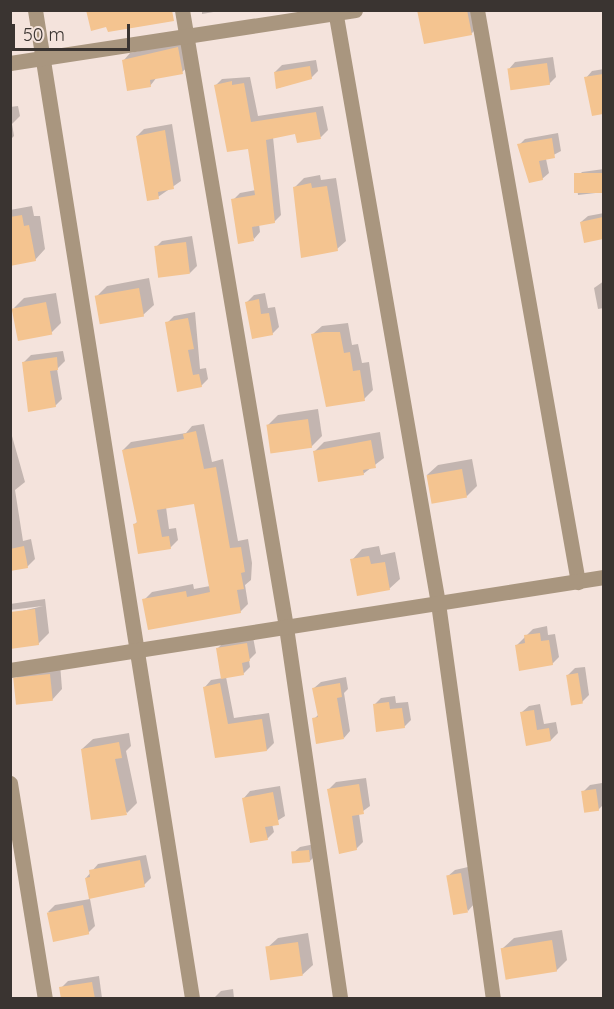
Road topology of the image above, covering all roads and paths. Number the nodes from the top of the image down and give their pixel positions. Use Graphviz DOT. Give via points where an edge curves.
graph roads {
  1 [pos="34,10"];
  2 [pos="182,10"];
  3 [pos="355,10"];
  4 [pos="477,10"];
  5 [pos="335,12"];
  6 [pos="186,33"];
  7 [pos="42,58"];
  8 [pos="10,63"];
  9 [pos="603,577"];
  10 [pos="578,582"];
  11 [pos="438,603"];
  12 [pos="286,627"];
  13 [pos="137,652"];
  14 [pos="10,670"];
  15 [pos="10,783"];
  16 [pos="45,999"];
  17 [pos="192,999"];
  18 [pos="340,999"];
  19 [pos="493,999"];
  1 -- 7 [label="street"];
  2 -- 6 [label="street"];
  3 -- 5 [label="street"];
  4 -- 10 [label="street"];
  5 -- 6 [label="street"];
  5 -- 11 [label="street"];
  6 -- 7 [label="street"];
  6 -- 12 [label="street"];
  7 -- 8 [label="street"];
  7 -- 13 [label="street"];
  9 -- 10 [label="street"];
  10 -- 11 [label="street"];
  11 -- 12 [label="street"];
  11 -- 19 [label="street"];
  12 -- 13 [label="street"];
  12 -- 18 [label="street"];
  13 -- 14 [label="street"];
  13 -- 17 [label="street"];
  15 -- 16 [label="street"];
}
